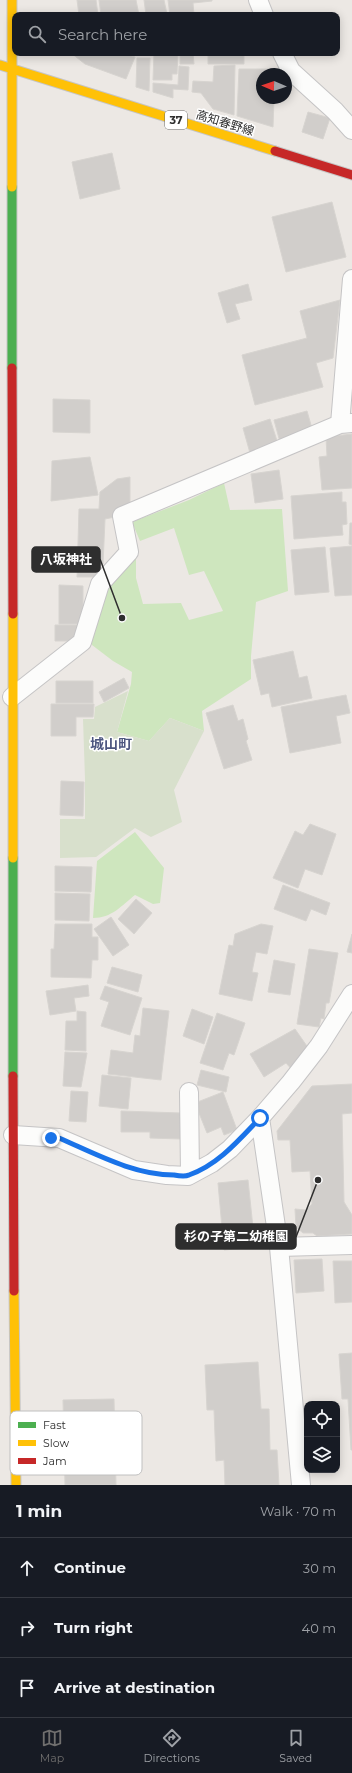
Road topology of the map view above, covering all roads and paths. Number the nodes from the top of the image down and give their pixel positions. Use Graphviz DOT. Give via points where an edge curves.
graph roads {
  1 [pos="12,0"];
  2 [pos="258,0"];
  3 [pos="263,12"];
  4 [pos="283,56"];
  5 [pos="0,65"];
  6 [pos="12,69"];
  7 [pos="352,130"];
  8 [pos="352,175"];
  9 [pos="352,279"];
  10 [pos="346,423"];
  11 [pos="12,697"];
  12 [pos="352,994"];
  13 [pos="189,1092"];
  14 [pos="260,1118"];
  15 [pos="13,1134"];
  16 [pos="190,1175"];
  17 [pos="352,1245"];
  18 [pos="279,1247"];
  19 [pos="15,1411"];
  20 [pos="16,1475"];
  21 [pos="16,1485"];
  22 [pos="301,1485"];
  1 -- 6 [label="main road"];
  2 -- 3 [label="street"];
  4 -- 7 [label="street" via="291,72 335,111"];
  5 -- 6 [label="main road, 高知春野線 / 37"];
  6 -- 8 [label="main road, 高知春野線 / 37"];
  6 -- 11 [label="main road"];
  9 -- 10 [label="street"];
  10 -- 11 [label="street" via="122,516 129,552 100,584 82,642"];
  11 -- 15 [label="main road"];
  12 -- 14 [label="street" via="319,1046"];
  13 -- 16 [label="street"];
  14 -- 16 [label="street" via="218,1159"];
  14 -- 18 [label="street"];
  15 -- 16 [label="street" via="59,1138 134,1170 167,1175"];
  15 -- 19 [label="main road"];
  17 -- 18 [label="street"];
  18 -- 22 [label="street"];
  20 -- 21 [label="main road"];
}
